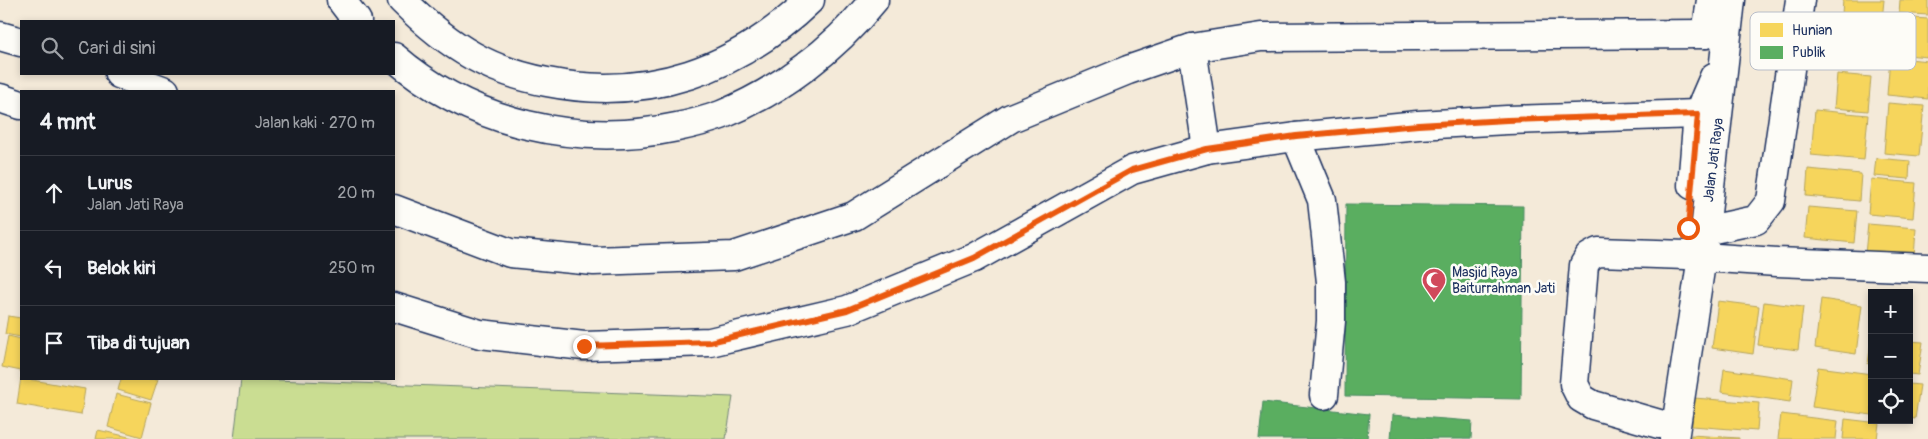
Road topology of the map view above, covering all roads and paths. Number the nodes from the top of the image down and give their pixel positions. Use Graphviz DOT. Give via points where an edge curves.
graph roads {
  1 [pos="341,0"];
  2 [pos="402,0"];
  3 [pos="810,0"];
  4 [pos="874,0"];
  5 [pos="1711,0"];
  6 [pos="1731,0"];
  7 [pos="357,20"];
  8 [pos="0,36"];
  9 [pos="1716,41"];
  10 [pos="20,42"];
  11 [pos="1192,48"];
  12 [pos="395,58"];
  13 [pos="1790,70"];
  14 [pos="122,75"];
  15 [pos="162,90"];
  16 [pos="0,98"];
  17 [pos="20,105"];
  18 [pos="1698,114"];
  19 [pos="1296,136"];
  20 [pos="1207,149"];
  21 [pos="395,209"];
  22 [pos="1697,248"];
  23 [pos="1928,268"];
  24 [pos="395,307"];
  25 [pos="1324,395"];
  26 [pos="1663,434"];
  1 -- 7 [label="main road"];
  2 -- 3 [label="main road" via="444,38 506,71 568,86 604,88 665,82 720,63 769,34"];
  4 -- 12 [label="main road" via="819,56 764,94 719,116 633,134 566,133 524,125 460,101"];
  5 -- 9 [label="main road, Jalan Jati Raya"];
  6 -- 9 [label="main road, Jalan Jati Raya"];
  8 -- 10 [label="main road"];
  9 -- 11 [label="main road" via="1261,37"];
  9 -- 18 [label="main road, Jalan Jati Raya"];
  9 -- 22 [label="main road, Jalan Jati Raya"];
  11 -- 20 [label="main road"];
  11 -- 21 [label="main road" via="1128,70 1011,118 854,216 734,256 594,260 510,252"];
  13 -- 22 [label="main road" via="1771,201 1756,220"];
  14 -- 15 [label="main road"];
  16 -- 17 [label="main road"];
  18 -- 19 [label="main road" via="1507,120"];
  18 -- 22 [label="main road, Jalan Jati Raya"];
  19 -- 20 [label="main road"];
  19 -- 25 [label="main road" via="1322,200 1331,282"];
  20 -- 24 [label="main road" via="1132,170 974,258 847,310 710,342 574,345 480,334"];
  22 -- 23 [label="main road" via="1777,262"];
  22 -- 26 [label="main road, Jalan Jati Raya"];
  22 -- 26 [label="main road" via="1598,252 1584,265 1574,384 1581,398 1592,405"];
}
